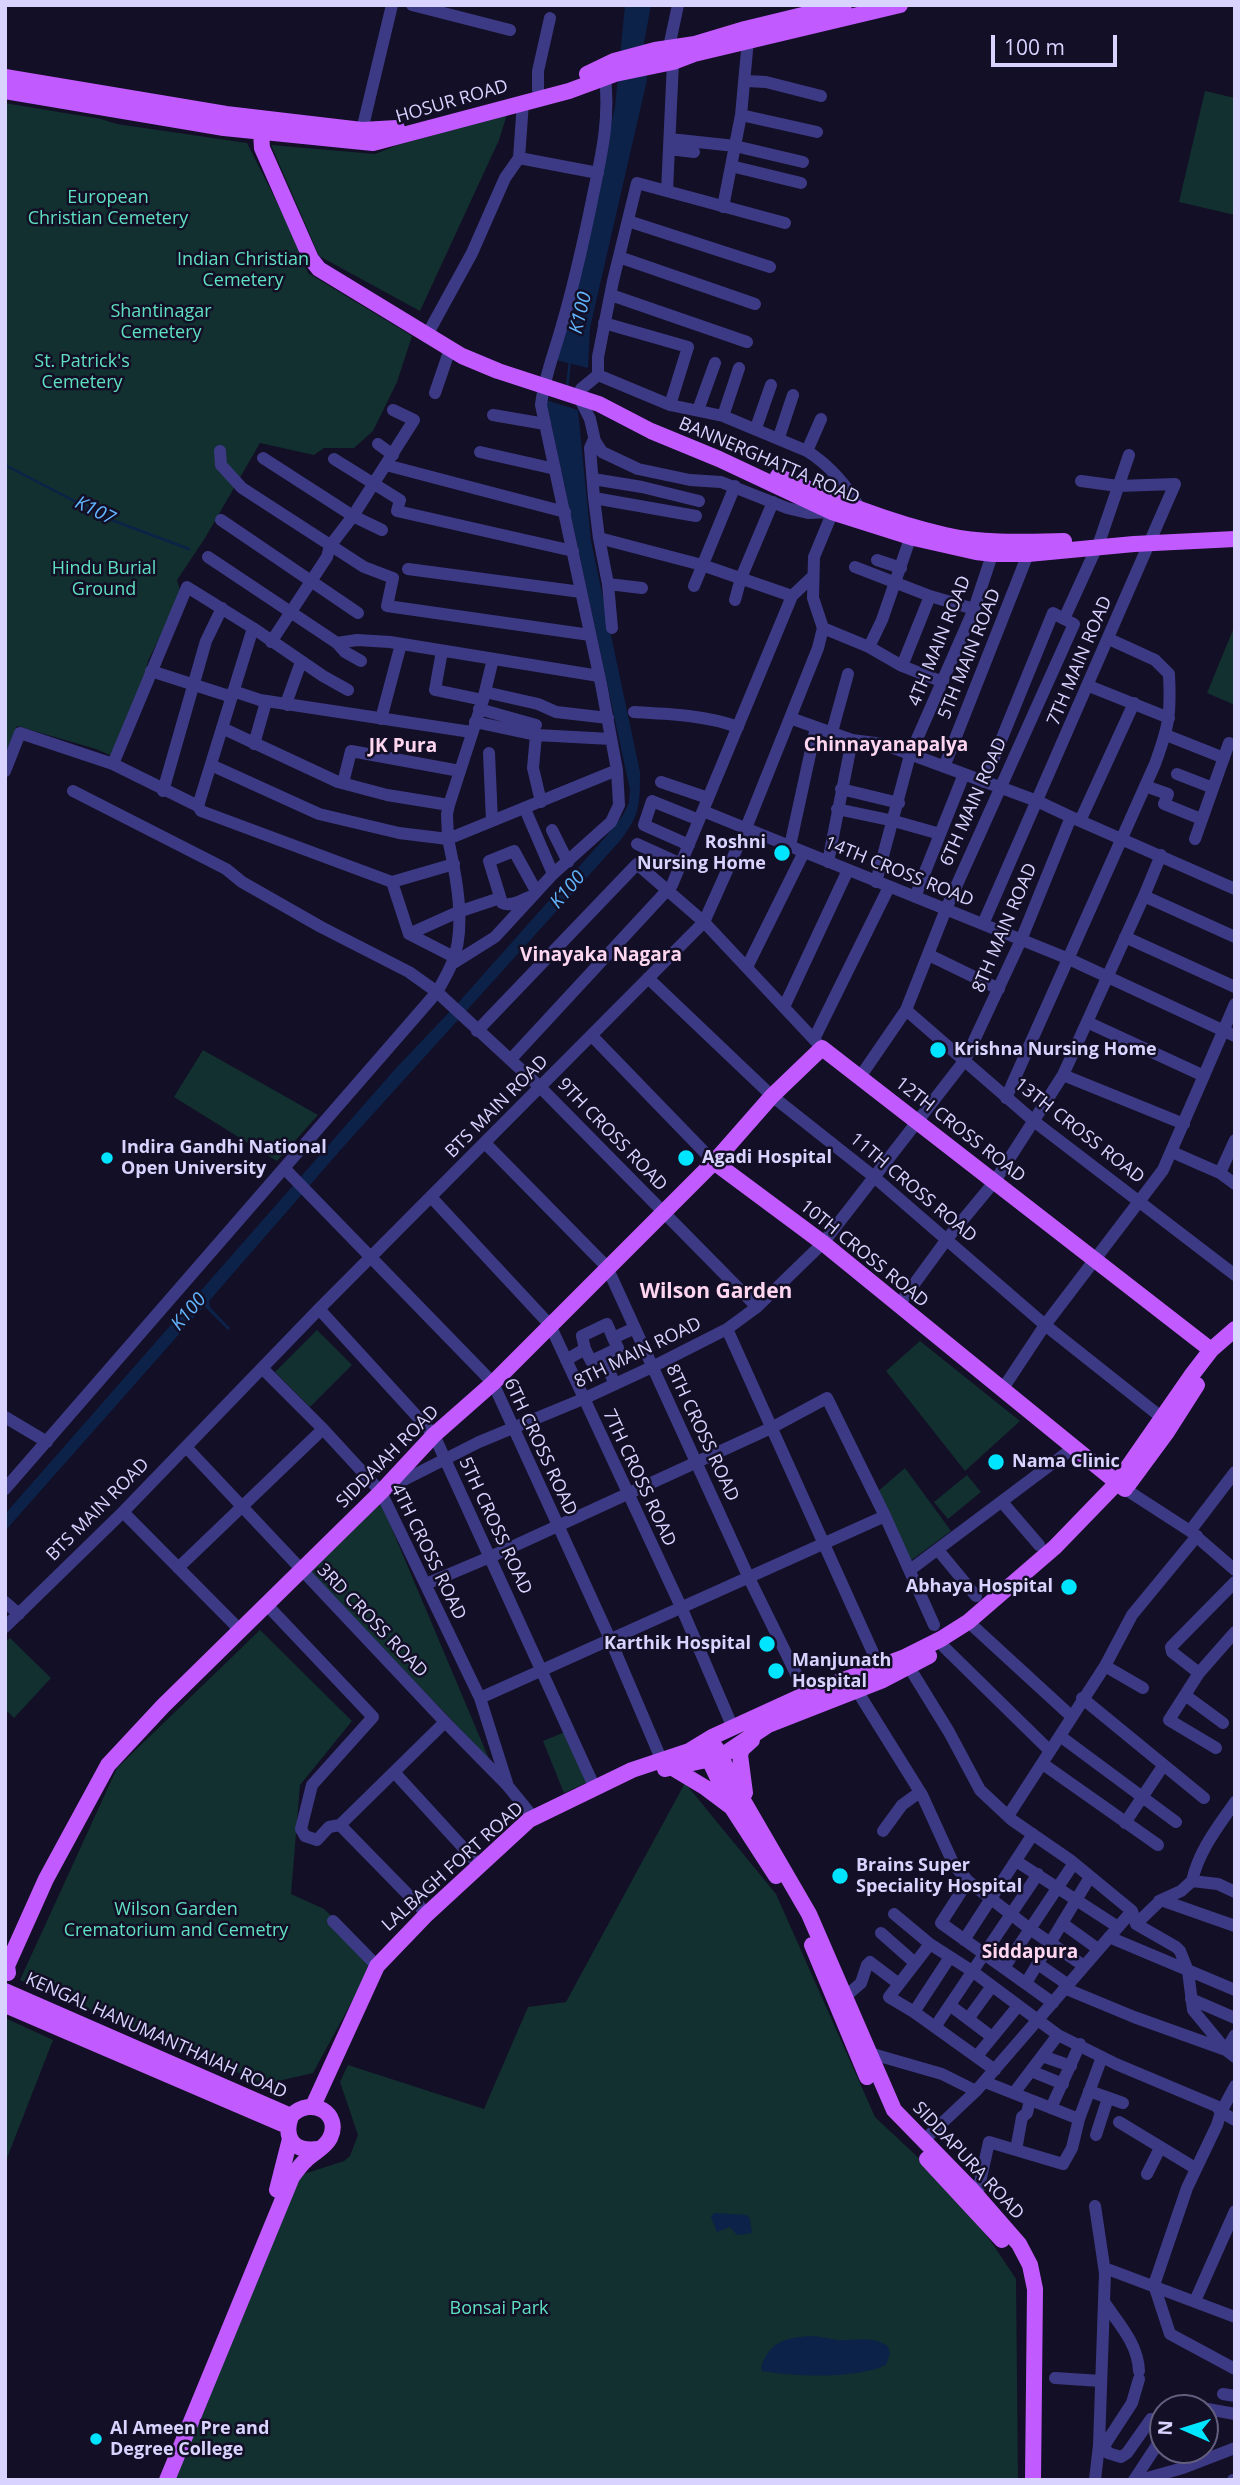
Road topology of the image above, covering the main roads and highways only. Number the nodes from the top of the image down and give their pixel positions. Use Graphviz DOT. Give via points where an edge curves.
graph roads {
  1 [pos="844,5"];
  2 [pos="900,5"];
  3 [pos="671,55"];
  4 [pos="5,77"];
  5 [pos="5,91"];
  6 [pos="260,125"];
  7 [pos="835,506"];
  8 [pos="1235,530"];
  9 [pos="913,531"];
  10 [pos="1151,539"];
  11 [pos="1235,539"];
  12 [pos="1098,544"];
  13 [pos="995,547"];
  14 [pos="818,1044"];
  15 [pos="714,1162"];
  16 [pos="1235,1329"];
  17 [pos="1235,1343"];
  18 [pos="1211,1350"];
  19 [pos="1120,1487"];
  20 [pos="768,1725"];
  21 [pos="707,1740"];
  22 [pos="714,1758"];
  23 [pos="667,1764"];
  24 [pos="738,1805"];
  25 [pos="7,1976"];
  26 [pos="5,1991"];
  27 [pos="5,2005"];
  28 [pos="863,2055"];
  29 [pos="317,2107"];
  30 [pos="289,2127"];
  31 [pos="318,2150"];
  32 [pos="973,2200"];
  33 [pos="156,2480"];
  34 [pos="167,2480"];
  35 [pos="1024,2480"];
  36 [pos="1033,2480"];
  1 -- 3 [label="main road, HOSUR ROAD" via="745,29"];
  2 -- 3 [label="main road, HOSUR ROAD" via="694,54"];
  3 -- 6 [label="main road, HOSUR ROAD" via="614,61 569,82 387,130"];
  3 -- 6 [label="main road, HOSUR ROAD" via="569,90 373,143"];
  4 -- 6 [label="main road, HOSUR ROAD"];
  5 -- 6 [label="main road, HOSUR ROAD" via="224,128"];
  6 -- 7 [label="main road" via="262,148 273,175 319,269 450,349 549,390 613,401"];
  7 -- 9 [label="main road, BANNERGHATTA ROAD"];
  7 -- 9 [label="main road, BANNERGHATTA ROAD" via="860,509"];
  8 -- 10 [label="main road, BANNERGHATTA ROAD"];
  9 -- 13 [label="main road, BANNERGHATTA ROAD"];
  10 -- 11 [label="main road, BANNERGHATTA ROAD"];
  10 -- 12 [label="main road, BANNERGHATTA ROAD"];
  12 -- 13 [label="main road, BANNERGHATTA ROAD" via="1031,542"];
  12 -- 13 [label="main road, BANNERGHATTA ROAD" via="1028,554"];
  14 -- 15 [label="main road, SIDDAIAH ROAD"];
  14 -- 18 [label="main road, 12TH CROSS ROAD"];
  15 -- 19 [label="main road, 10TH CROSS ROAD" via="822,1243"];
  15 -- 25 [label="main road, SIDDAIAH ROAD" via="493,1383 434,1435 108,1765 46,1879 6,1966"];
  16 -- 18 [label="main road"];
  17 -- 19 [label="main road" via="1213,1363 1167,1432"];
  18 -- 19 [label="main road" via="1161,1417"];
  19 -- 20 [label="main road" via="1030,1584 974,1627 884,1680"];
  19 -- 21 [label="main road, LALBAGH FORT ROAD" via="1047,1555 941,1639"];
  20 -- 22 [label="main road"];
  20 -- 24 [label="main road" via="742,1749 745,1793"];
  21 -- 22 [label="main road"];
  21 -- 23 [label="main road, LALBAGH FORT ROAD"];
  22 -- 23 [label="main road, LALBAGH FORT ROAD"];
  22 -- 24 [label="main road"];
  23 -- 24 [label="main road"];
  23 -- 29 [label="main road, LALBAGH FORT ROAD" via="538,1825 407,1946 379,1984"];
  23 -- 29 [label="main road, LALBAGH FORT ROAD" via="632,1770 533,1817 427,1914 377,1966"];
  24 -- 28 [label="main road, SIDDAPURA ROAD" via="785,1889"];
  24 -- 28 [label="main road, SIDDAPURA ROAD" via="802,1900 846,1996"];
  26 -- 30 [label="main road, KENGAL HANUMANTHAIAH ROAD"];
  27 -- 30 [label="main road, KENGAL HANUMANTHAIAH ROAD"];
  28 -- 32 [label="main road, SIDDAPURA ROAD" via="894,2110"];
  28 -- 32 [label="main road, SIDDAPURA ROAD" via="877,2102 889,2118"];
  29 -- 30 [label="main road" via="298,2109"];
  29 -- 31 [label="main road" via="328,2114 332,2124 325,2146"];
  30 -- 31 [label="main road" via="298,2148"];
  30 -- 33 [label="main road" via="275,2196"];
  31 -- 34 [label="main road" via="292,2178"];
  32 -- 35 [label="main road, SIDDAPURA ROAD" via="1008,2247 1024,2279"];
  32 -- 36 [label="main road, SIDDAPURA ROAD" via="1020,2244 1033,2276"];
}
